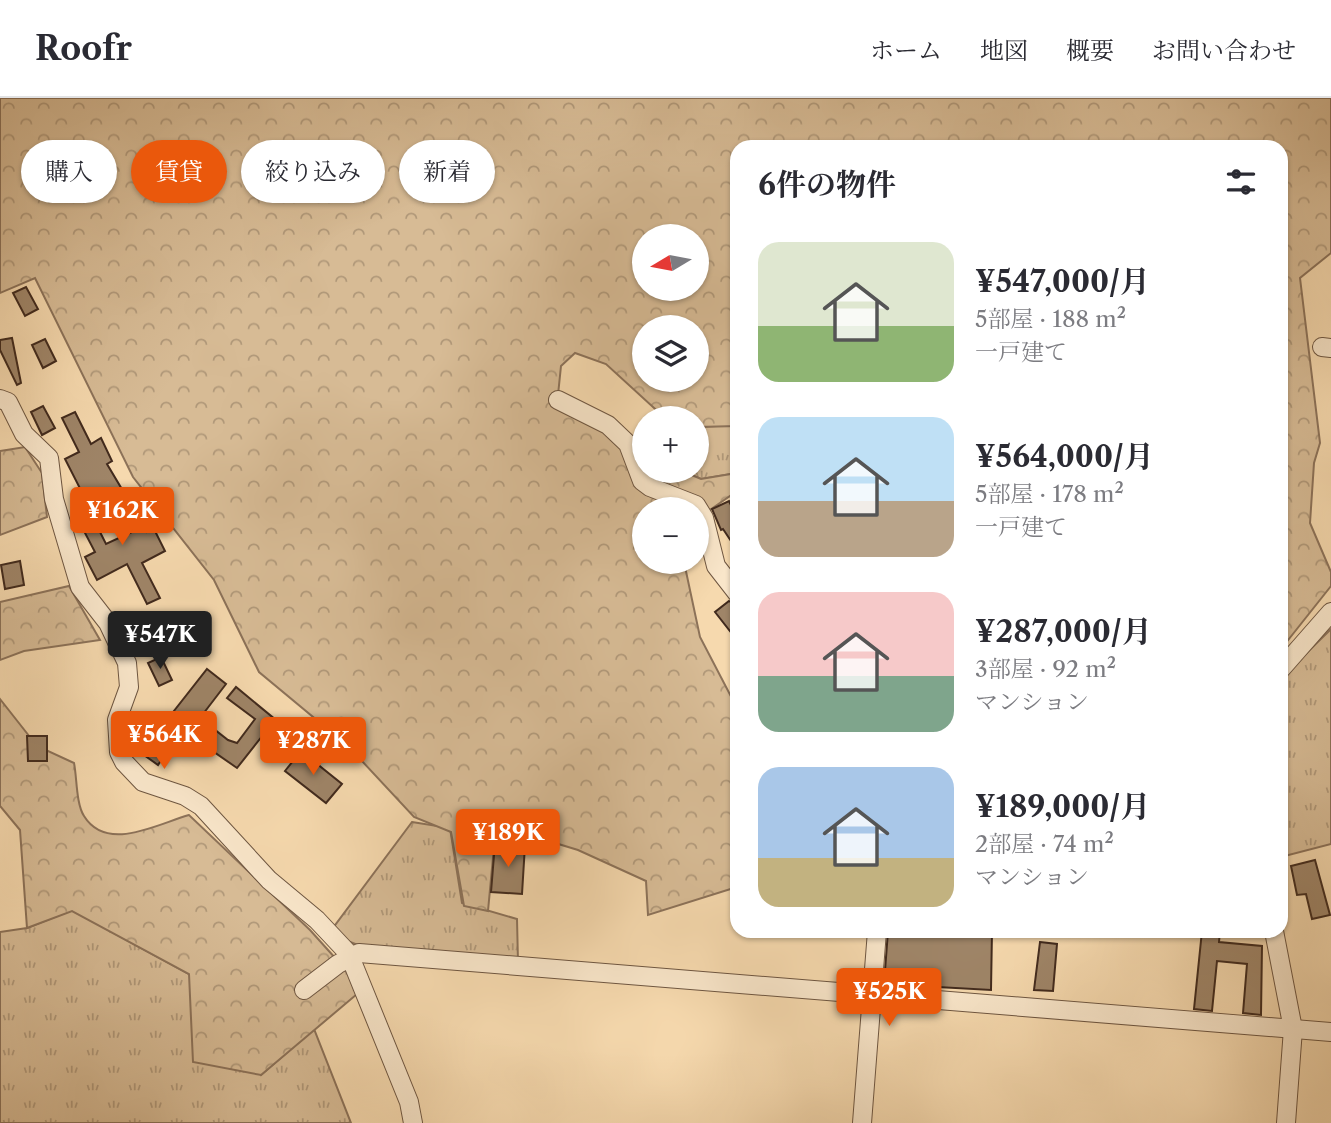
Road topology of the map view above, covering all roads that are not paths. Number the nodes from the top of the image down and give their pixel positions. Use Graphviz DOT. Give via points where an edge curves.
graph roads {
  1 [pos="0,399"];
  2 [pos="558,400"];
  3 [pos="730,584"];
  4 [pos="1331,612"];
  5 [pos="1288,661"];
  6 [pos="876,938"];
  7 [pos="1275,938"];
  8 [pos="350,957"];
  9 [pos="304,990"];
  10 [pos="872,994"];
  11 [pos="1293,1029"];
  12 [pos="1331,1032"];
  13 [pos="413,1123"];
  14 [pos="862,1123"];
  15 [pos="1286,1123"];
  1 -- 8 [label="street" via="8,402 24,434 49,458 54,499 80,587 108,623 127,663 130,687 117,720 124,762 143,782 201,806 260,872 317,920"];
  2 -- 3 [label="street" via="608,425 628,444 642,481 650,488 696,505 704,518 716,566"];
  4 -- 5 [label="street"];
  6 -- 10 [label="street"];
  7 -- 11 [label="street"];
  8 -- 9 [label="street"];
  8 -- 10 [label="street" via="359,953"];
  8 -- 13 [label="street" via="409,1102"];
  10 -- 11 [label="street"];
  10 -- 14 [label="street"];
  11 -- 12 [label="street"];
  11 -- 15 [label="street"];
}
